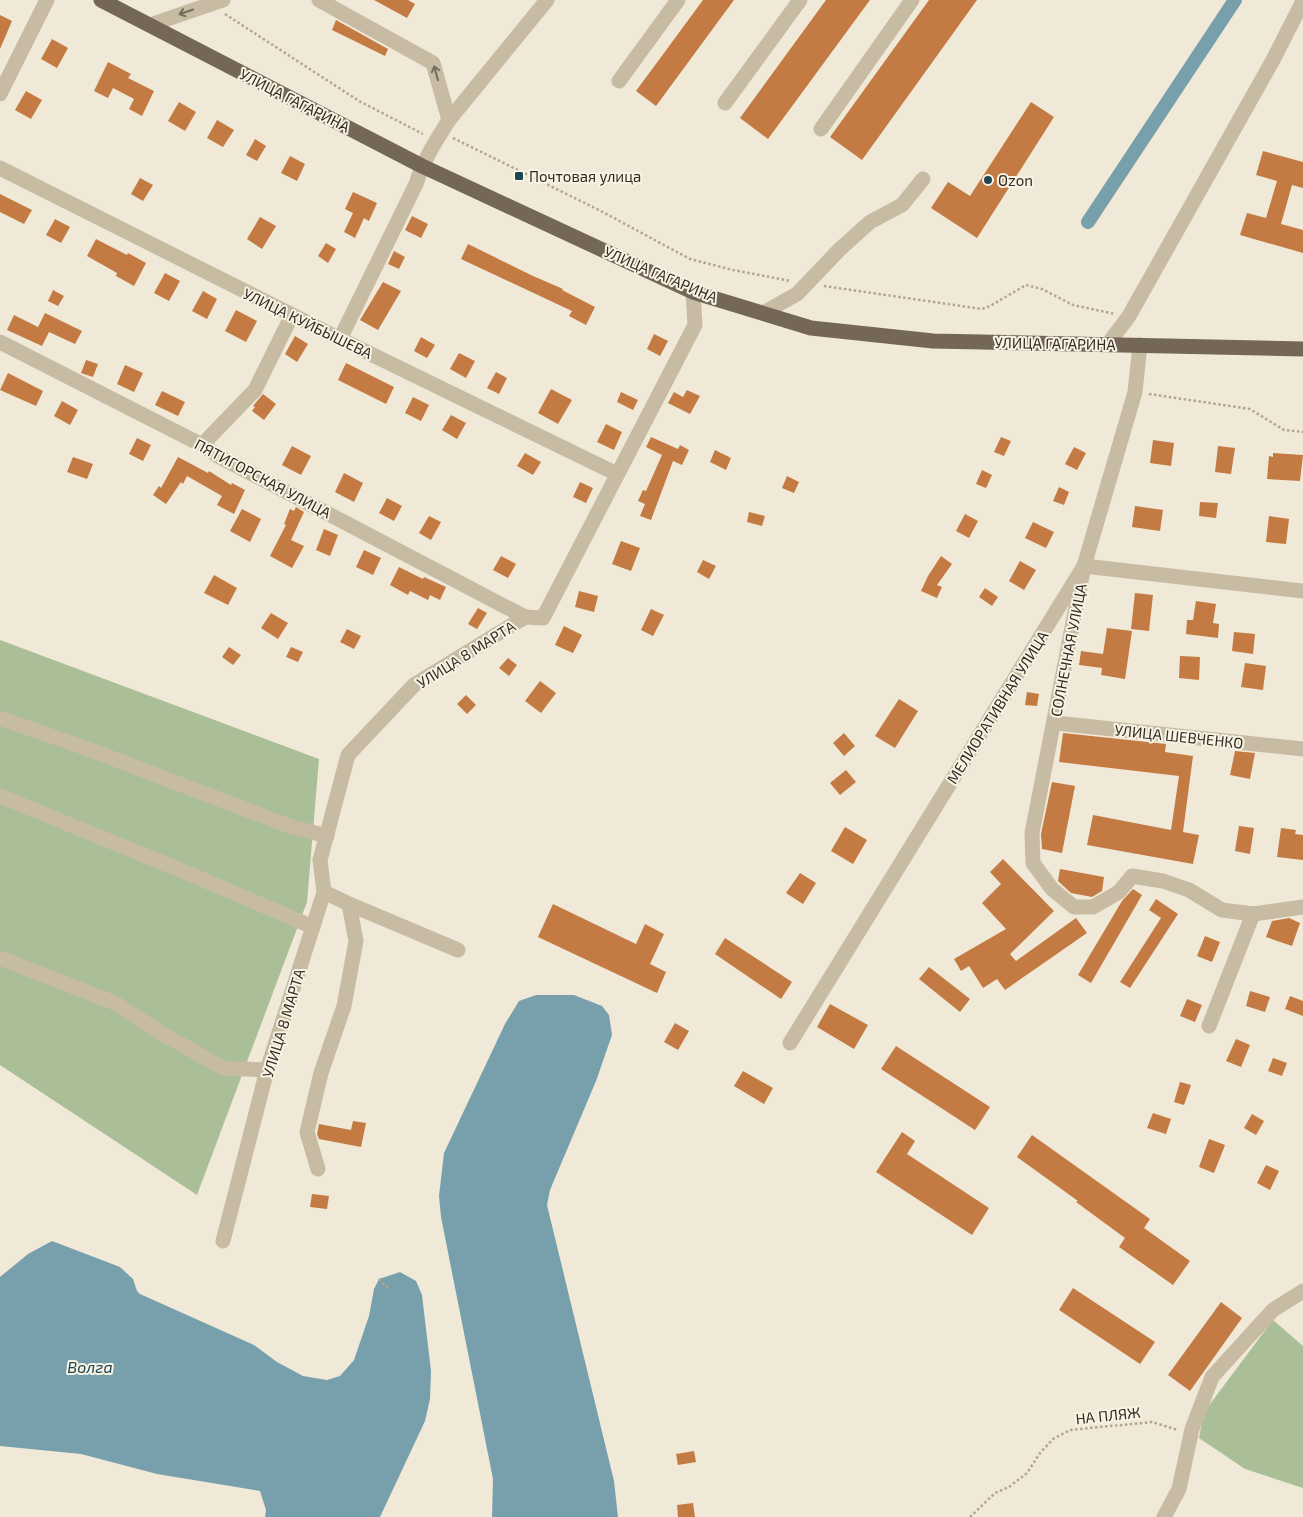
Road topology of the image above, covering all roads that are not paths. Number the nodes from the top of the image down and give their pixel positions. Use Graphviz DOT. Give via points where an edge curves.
graph roads {
  1 [pos="47,0"];
  2 [pos="102,0"];
  3 [pos="319,0"];
  4 [pos="547,0"];
  5 [pos="678,0"];
  6 [pos="800,0"];
  7 [pos="912,0"];
  8 [pos="1303,1"];
  9 [pos="217,2"];
  10 [pos="150,25"];
  11 [pos="619,81"];
  12 [pos="0,94"];
  13 [pos="725,103"];
  14 [pos="448,120"];
  15 [pos="821,130"];
  16 [pos="422,166"];
  17 [pos="0,168"];
  18 [pos="923,180"];
  19 [pos="693,292"];
  20 [pos="763,313"];
  21 [pos="292,315"];
  22 [pos="340,339"];
  23 [pos="0,342"];
  24 [pos="1108,344"];
  25 [pos="1140,345"];
  26 [pos="1303,349"];
  27 [pos="202,445"];
  28 [pos="617,474"];
  29 [pos="1084,566"];
  30 [pos="1303,591"];
  31 [pos="526,617"];
  32 [pos="0,718"];
  33 [pos="1055,722"];
  34 [pos="1303,750"];
  35 [pos="0,796"];
  36 [pos="327,836"];
  37 [pos="324,892"];
  38 [pos="349,904"];
  39 [pos="1303,907"];
  40 [pos="1253,914"];
  41 [pos="313,927"];
  42 [pos="458,950"];
  43 [pos="0,958"];
  44 [pos="1209,1026"];
  45 [pos="790,1043"];
  46 [pos="267,1070"];
  47 [pos="318,1169"];
  48 [pos="223,1241"];
  49 [pos="1303,1292"];
  50 [pos="1164,1517"];
  1 -- 12 [label="street"];
  2 -- 10 [label="main road, УЛИЦА ГАГАРИНА"];
  14 -- 3 [label="street, one-way" via="433,63"];
  4 -- 14 [label="street"];
  5 -- 11 [label="street"];
  6 -- 13 [label="street"];
  7 -- 15 [label="street"];
  8 -- 24 [label="street" via="1129,316"];
  9 -- 10 [label="street, one-way"];
  10 -- 16 [label="main road, УЛИЦА ГАГАРИНА"];
  14 -- 16 [label="street"];
  16 -- 19 [label="main road, УЛИЦА ГАГАРИНА"];
  16 -- 22 [label="street"];
  17 -- 21 [label="street, УЛИЦА КУЙБЫШЕВА"];
  18 -- 20 [label="street" via="902,205 870,222 840,248 797,294"];
  19 -- 20 [label="main road, УЛИЦА ГАГАРИНА"];
  19 -- 28 [label="street, УЛИЦА 8 МАРТА" via="695,325"];
  20 -- 24 [label="main road, УЛИЦА ГАГАРИНА" via="811,328 933,341"];
  21 -- 22 [label="street, УЛИЦА КУЙБЫШЕВА"];
  21 -- 27 [label="street" via="256,390"];
  22 -- 28 [label="street, УЛИЦА КУЙБЫШЕВА"];
  23 -- 27 [label="street, ПЯТИГОРСКАЯ УЛИЦА"];
  24 -- 25 [label="main road, УЛИЦА ГАГАРИНА"];
  25 -- 26 [label="main road, УЛИЦА ГАГАРИНА"];
  25 -- 29 [label="street, МЕЛИОРАТИВНАЯ УЛИЦА" via="1135,392"];
  27 -- 31 [label="street, ПЯТИГОРСКАЯ УЛИЦА"];
  28 -- 31 [label="street, УЛИЦА 8 МАРТА" via="543,618"];
  29 -- 30 [label="street, СОЛНЕЧНАЯ УЛИЦА"];
  29 -- 33 [label="street, СОЛНЕЧНАЯ УЛИЦА"];
  29 -- 45 [label="street, МЕЛИОРАТИВНАЯ УЛИЦА"];
  31 -- 36 [label="street, УЛИЦА 8 МАРТА" via="414,685 348,755"];
  32 -- 36 [label="street" via="289,826"];
  33 -- 34 [label="street, УЛИЦА ШЕВЧЕНКО"];
  33 -- 40 [label="street, СОЛНЕЧНАЯ УЛИЦА" via="1032,833 1033,864 1052,889 1074,907 1092,907 1119,892 1132,876 1163,881 1189,890 1222,910"];
  35 -- 41 [label="street"];
  36 -- 37 [label="street, УЛИЦА 8 МАРТА" via="320,860"];
  37 -- 38 [label="street"];
  37 -- 41 [label="street, УЛИЦА 8 МАРТА"];
  38 -- 42 [label="street"];
  38 -- 47 [label="street" via="356,941 344,1006 321,1073 307,1132"];
  39 -- 40 [label="street"];
  40 -- 44 [label="street"];
  41 -- 46 [label="street, УЛИЦА 8 МАРТА"];
  43 -- 46 [label="street" via="115,1003 224,1068"];
  46 -- 48 [label="street, УЛИЦА 8 МАРТА"];
  49 -- 50 [label="street" via="1273,1310 1212,1377 1192,1429 1179,1489"];
}
